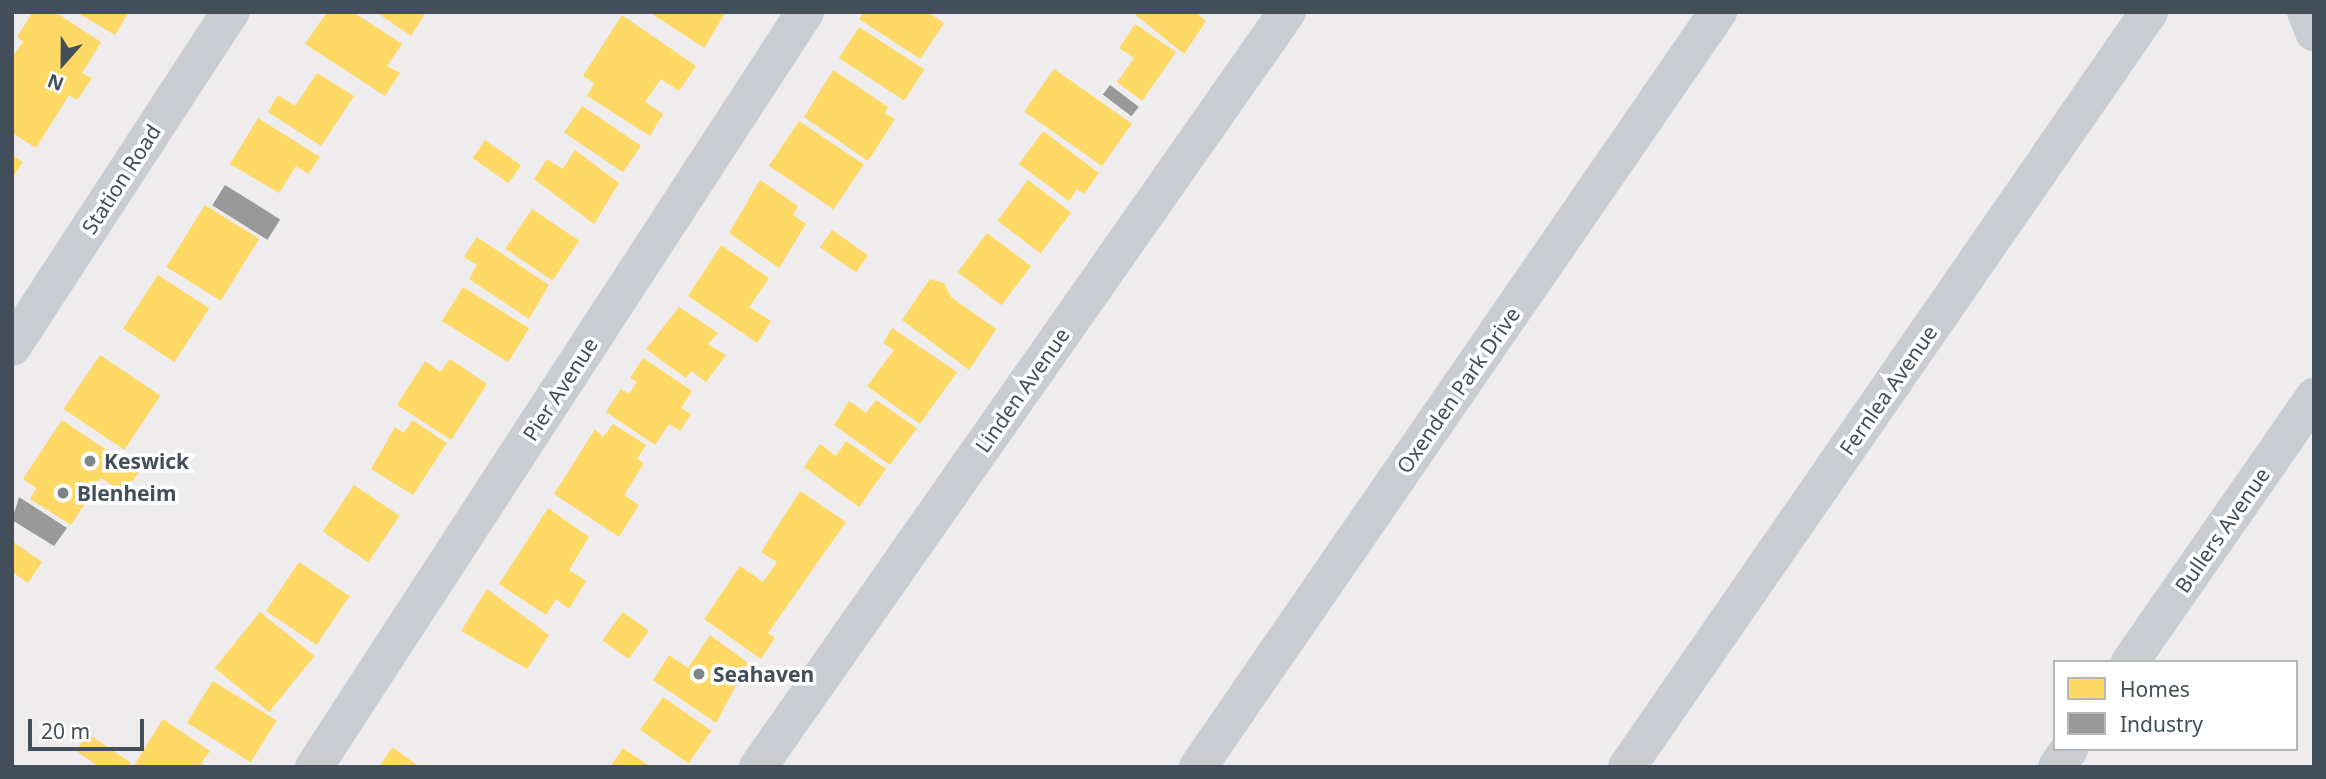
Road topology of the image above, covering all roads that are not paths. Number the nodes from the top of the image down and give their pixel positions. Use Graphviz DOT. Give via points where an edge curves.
graph roads {
  1 [pos="230,12"];
  2 [pos="805,12"];
  3 [pos="1287,12"];
  4 [pos="1718,12"];
  5 [pos="2149,12"];
  6 [pos="2306,12"];
  7 [pos="2314,32"];
  8 [pos="12,347"];
  9 [pos="2314,397"];
  10 [pos="2131,660"];
  11 [pos="2068,751"];
  12 [pos="314,767"];
  13 [pos="758,767"];
  14 [pos="1198,767"];
  15 [pos="1627,767"];
  16 [pos="2057,767"];
  1 -- 8 [label="street, Station Road"];
  2 -- 12 [label="street, Pier Avenue"];
  3 -- 13 [label="street, Linden Avenue"];
  4 -- 14 [label="street, Oxenden Park Drive"];
  5 -- 15 [label="street, Fernlea Avenue"];
  6 -- 7 [label="street"];
  9 -- 10 [label="street, Bullers Avenue"];
  11 -- 16 [label="street"];
}
